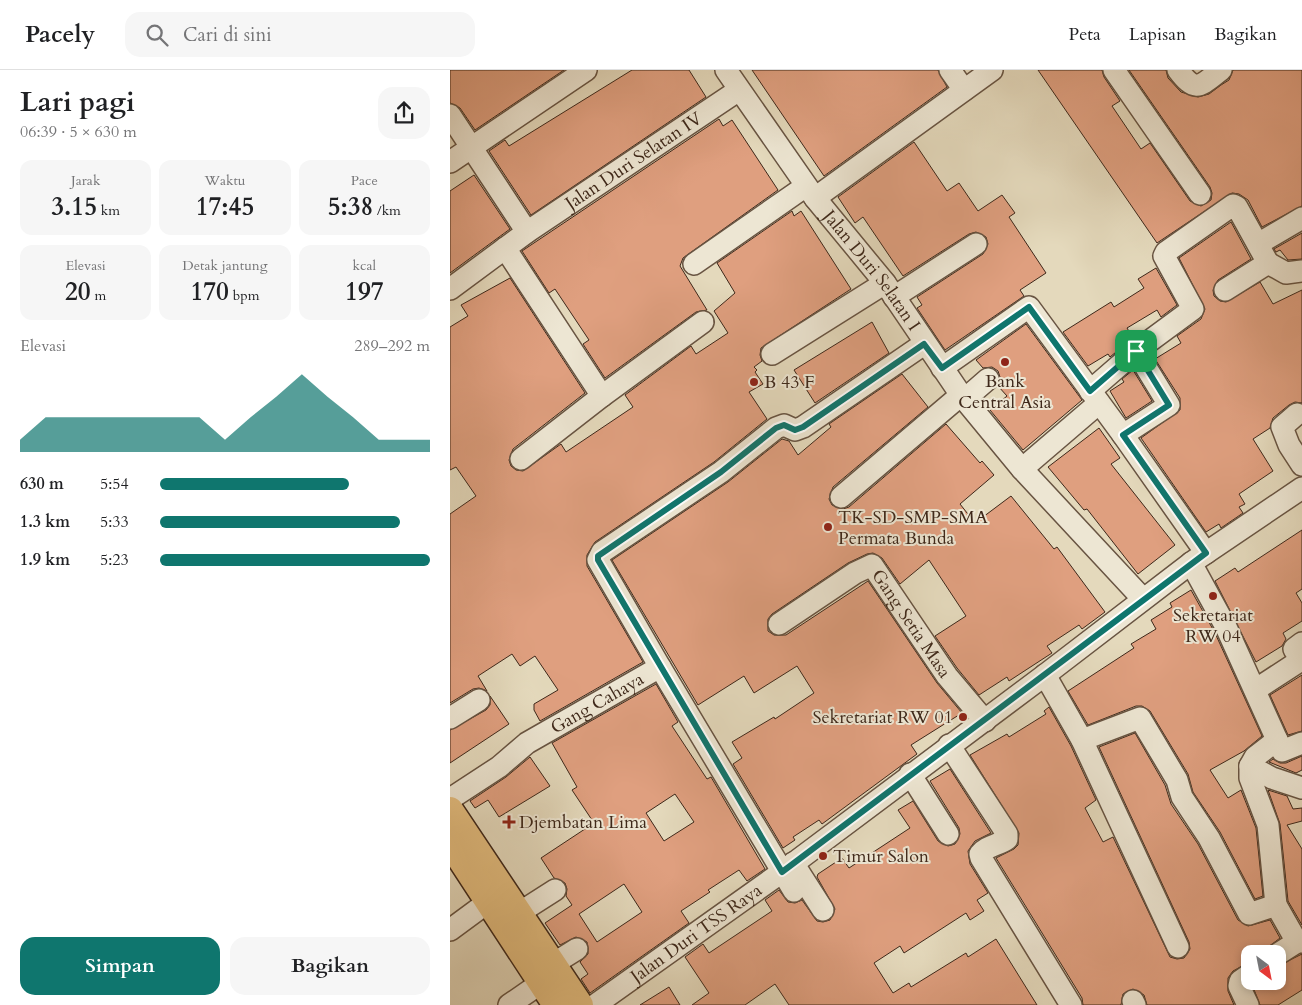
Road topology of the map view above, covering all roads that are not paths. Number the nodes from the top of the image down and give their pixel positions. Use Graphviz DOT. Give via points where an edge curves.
graph roads {
  1 [pos="586,70"];
  2 [pos="726,70"];
  3 [pos="950,70"];
  4 [pos="992,70"];
  5 [pos="1114,70"];
  6 [pos="1178,70"];
  7 [pos="1221,70"];
  8 [pos="740,90"];
  9 [pos="964,90"];
  10 [pos="450,115"];
  11 [pos="471,148"];
  12 [pos="450,162"];
  13 [pos="810,192"];
  14 [pos="1200,194"];
  15 [pos="1302,218"];
  16 [pos="527,232"];
  17 [pos="976,244"];
  18 [pos="1258,244"];
  19 [pos="505,248"];
  20 [pos="1268,263"];
  21 [pos="694,264"];
  22 [pos="1302,271"];
  23 [pos="450,288"];
  24 [pos="890,290"];
  25 [pos="1225,290"];
  26 [pos="703,322"];
  27 [pos="924,344"];
  28 [pos="1136,351"];
  29 [pos="772,354"];
  30 [pos="942,368"];
  31 [pos="988,379"];
  32 [pos="602,396"];
  33 [pos="963,397"];
  34 [pos="1094,397"];
  35 [pos="1297,414"];
  36 [pos="1123,435"];
  37 [pos="521,458"];
  38 [pos="1302,465"];
  39 [pos="1022,469"];
  40 [pos="1300,493"];
  41 [pos="841,497"];
  42 [pos="1199,558"];
  43 [pos="1143,599"];
  44 [pos="779,624"];
  45 [pos="1302,643"];
  46 [pos="660,667"];
  47 [pos="1045,675"];
  48 [pos="1255,690"];
  49 [pos="479,700"];
  50 [pos="450,718"];
  51 [pos="985,721"];
  52 [pos="1082,740"];
  53 [pos="1277,740"];
  54 [pos="1302,743"];
  55 [pos="949,745"];
  56 [pos="1250,766"];
  57 [pos="910,774"];
  58 [pos="1302,788"];
  59 [pos="450,799"];
  60 [pos="450,810"];
  61 [pos="948,834"];
  62 [pos="450,843"];
  63 [pos="787,868"];
  64 [pos="555,890"];
  65 [pos="794,891"];
  66 [pos="488,902"];
  67 [pos="1276,905"];
  68 [pos="823,910"];
  69 [pos="519,913"];
  70 [pos="450,930"];
  71 [pos="1300,942"];
  72 [pos="1178,947"];
  73 [pos="577,949"];
  74 [pos="1286,950"];
  75 [pos="547,974"];
  76 [pos="1241,980"];
  77 [pos="509,1005"];
  78 [pos="556,1005"];
  79 [pos="580,1005"];
  80 [pos="595,1005"];
  81 [pos="1072,1005"];
  82 [pos="1248,1005"];
  1 -- 11 [label="street"];
  2 -- 8 [label="street, Jalan Duri Selatan I"];
  3 -- 9 [label="street"];
  4 -- 9 [label="street"];
  5 -- 14 [label="street"];
  6 -- 7 [label="street" via="1188,84 1199,86"];
  8 -- 13 [label="street, Jalan Duri Selatan I"];
  8 -- 16 [label="street, Jalan Duri Selatan IV"];
  9 -- 13 [label="street"];
  10 -- 11 [label="street"];
  11 -- 12 [label="street"];
  11 -- 16 [label="street"];
  13 -- 21 [label="street"];
  13 -- 24 [label="street, Jalan Duri Selatan I"];
  15 -- 18 [label="street"];
  16 -- 19 [label="street, Jalan Duri Selatan IV"];
  17 -- 24 [label="street"];
  18 -- 20 [label="street"];
  18 -- 28 [label="street" via="1233,205 1166,252 1164,256 1193,309"];
  19 -- 23 [label="street, Jalan Duri Selatan IV"];
  19 -- 32 [label="street"];
  20 -- 22 [label="street" via="1286,273"];
  20 -- 25 [label="street"];
  24 -- 27 [label="street, Jalan Duri Selatan I"];
  24 -- 29 [label="street"];
  26 -- 32 [label="street"];
  27 -- 30 [label="street, Jalan Duri Selatan I"];
  27 -- 46 [label="street, Gang Cahaya" via="803,427 795,430 784,425 776,428 721,472 598,556"];
  28 -- 34 [label="street"];
  28 -- 36 [label="street" via="1169,405"];
  30 -- 33 [label="street, Jalan Duri Selatan I"];
  30 -- 34 [label="street" via="1029,307"];
  31 -- 33 [label="street"];
  32 -- 37 [label="street"];
  33 -- 39 [label="street, Jalan Duri Selatan I"];
  33 -- 41 [label="street"];
  34 -- 36 [label="street"];
  34 -- 39 [label="street"];
  35 -- 38 [label="street" via="1282,427"];
  36 -- 42 [label="street"];
  39 -- 43 [label="street, Jalan Duri Selatan I"];
  40 -- 42 [label="street, Jalan Duri TSS Raya"];
  42 -- 43 [label="street, Jalan Duri TSS Raya"];
  42 -- 48 [label="street" via="1202,587 1222,619"];
  43 -- 47 [label="street, Jalan Duri TSS Raya"];
  44 -- 51 [label="street, Gang Setia Masa" via="854,573 872,565 947,676"];
  45 -- 48 [label="street" via="1294,649 1301,660"];
  46 -- 59 [label="street, Gang Cahaya" via="527,743 499,767"];
  46 -- 63 [label="street"];
  47 -- 51 [label="street, Jalan Duri TSS Raya"];
  47 -- 52 [label="street"];
  48 -- 53 [label="street"];
  49 -- 50 [label="street"];
  51 -- 55 [label="street, Jalan Duri TSS Raya"];
  52 -- 67 [label="street" via="1140,718 1177,780 1182,797 1210,838 1249,914"];
  52 -- 72 [label="street"];
  53 -- 54 [label="street" via="1284,752"];
  53 -- 56 [label="street" via="1255,757"];
  55 -- 57 [label="street, Jalan Duri TSS Raya"];
  55 -- 81 [label="street" via="1007,834 1007,839 984,850 981,858"];
  56 -- 58 [label="street"];
  56 -- 67 [label="street" via="1250,778 1268,825"];
  57 -- 61 [label="street"];
  57 -- 63 [label="street, Jalan Duri TSS Raya"];
  60 -- 69 [label="main road"];
  62 -- 66 [label="main road"];
  63 -- 65 [label="street"];
  63 -- 68 [label="street"];
  63 -- 80 [label="street, Jalan Duri TSS Raya"];
  64 -- 69 [label="street"];
  66 -- 70 [label="street"];
  66 -- 75 [label="main road"];
  67 -- 71 [label="street"];
  69 -- 75 [label="main road"];
  71 -- 74 [label="street"];
  73 -- 75 [label="street"];
  75 -- 77 [label="street"];
  75 -- 78 [label="main road"];
  75 -- 79 [label="main road"];
  76 -- 82 [label="street" via="1239,986"];
}
